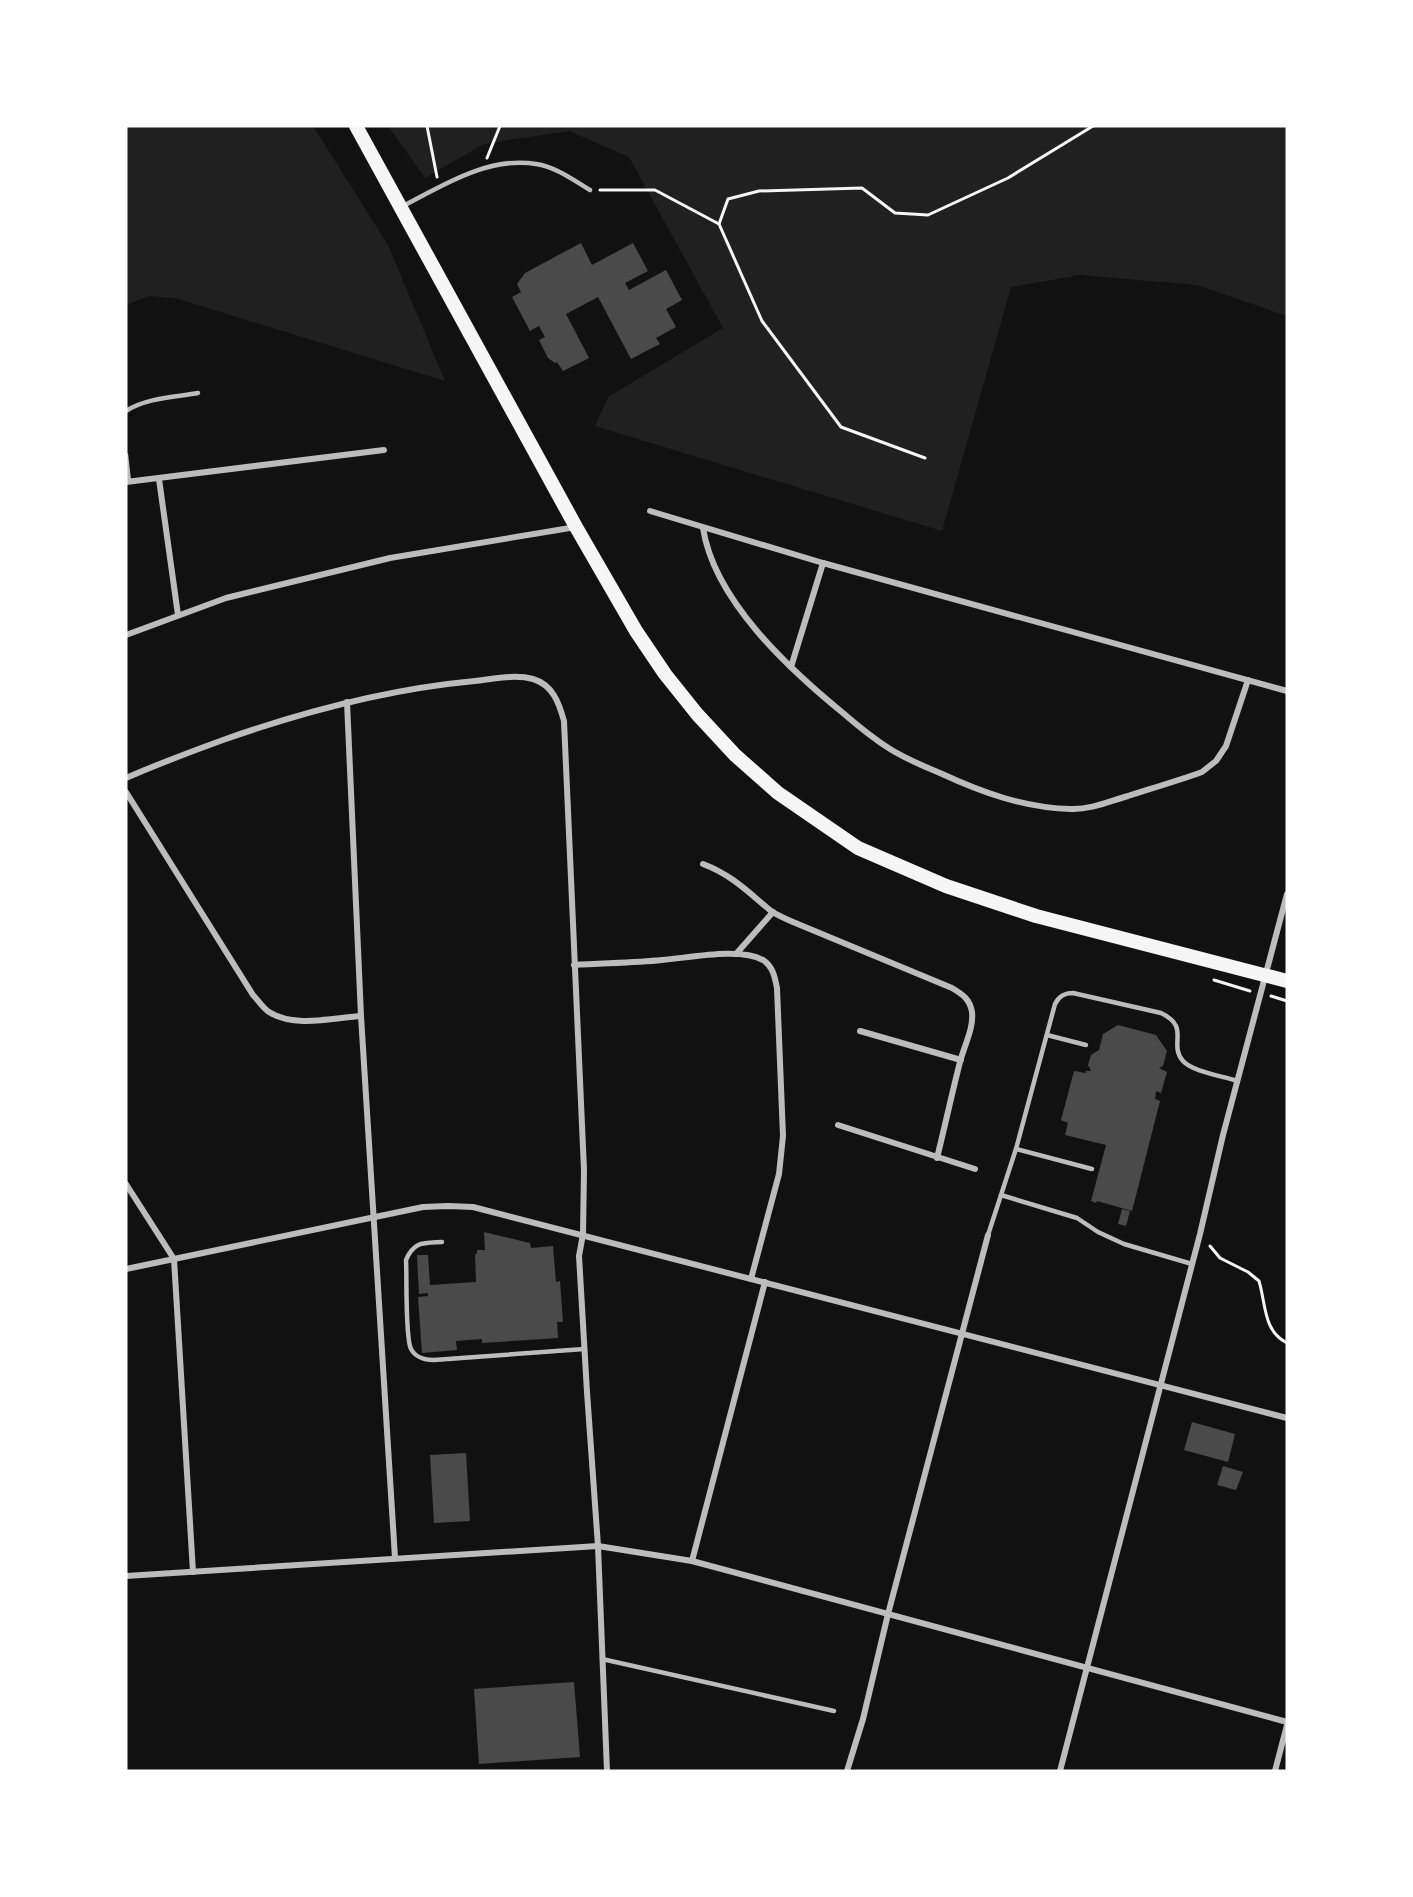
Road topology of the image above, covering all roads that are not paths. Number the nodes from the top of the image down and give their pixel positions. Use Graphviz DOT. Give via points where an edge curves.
graph roads {
  1 [pos="356,126"];
  2 [pos="590,190"];
  3 [pos="400,207"];
  4 [pos="198,393"];
  5 [pos="126,411"];
  6 [pos="384,450"];
  7 [pos="126,455"];
  8 [pos="159,479"];
  9 [pos="128,482"];
  10 [pos="650,511"];
  11 [pos="576,527"];
  12 [pos="703,528"];
  13 [pos="824,563"];
  14 [pos="178,615"];
  15 [pos="126,635"];
  16 [pos="791,667"];
  17 [pos="1248,680"];
  18 [pos="1287,691"];
  19 [pos="347,702"];
  20 [pos="126,778"];
  21 [pos="126,792"];
  22 [pos="703,864"];
  23 [pos="1287,894"];
  24 [pos="772,912"];
  25 [pos="736,954"];
  26 [pos="574,965"];
  27 [pos="1265,975"];
  28 [pos="1287,981"];
  29 [pos="361,1016"];
  30 [pos="860,1030"];
  31 [pos="1047,1035"];
  32 [pos="1086,1045"];
  33 [pos="961,1060"];
  34 [pos="1237,1081"];
  35 [pos="838,1125"];
  36 [pos="1016,1149"];
  37 [pos="937,1158"];
  38 [pos="975,1169"];
  39 [pos="1092,1169"];
  40 [pos="126,1184"];
  41 [pos="1001,1195"];
  42 [pos="375,1216"];
  43 [pos="583,1234"];
  44 [pos="988,1235"];
  45 [pos="442,1242"];
  46 [pos="174,1259"];
  47 [pos="1192,1264"];
  48 [pos="126,1269"];
  49 [pos="751,1279"];
  50 [pos="765,1282"];
  51 [pos="962,1334"];
  52 [pos="584,1349"];
  53 [pos="1160,1386"];
  54 [pos="1287,1418"];
  55 [pos="598,1546"];
  56 [pos="395,1558"];
  57 [pos="692,1561"];
  58 [pos="193,1572"];
  59 [pos="126,1576"];
  60 [pos="888,1614"];
  61 [pos="602,1659"];
  62 [pos="1088,1667"];
  63 [pos="834,1711"];
  64 [pos="1287,1723"];
  65 [pos="607,1771"];
  66 [pos="847,1771"];
  67 [pos="1060,1771"];
  68 [pos="1275,1771"];
  1 -- 3 [label="main road"];
  2 -- 3 [label="lane" via="537,164 507,163 483,168"];
  3 -- 11 [label="main road"];
  4 -- 5 [label="lane" via="135,405"];
  6 -- 8 [label="street"];
  7 -- 9 [label="lane"];
  8 -- 9 [label="street"];
  8 -- 14 [label="street"];
  10 -- 12 [label="street"];
  11 -- 14 [label="street" via="390,558 226,598"];
  11 -- 27 [label="main road" via="636,631 697,714 778,793 858,848 946,886 1036,916"];
  12 -- 13 [label="street"];
  12 -- 16 [label="street" via="711,558 726,587 747,620"];
  13 -- 16 [label="street"];
  13 -- 17 [label="street"];
  14 -- 15 [label="street"];
  16 -- 17 [label="street" via="862,728 909,760 981,791 1021,803 1073,810 1202,772 1226,746"];
  17 -- 18 [label="street"];
  19 -- 20 [label="street" via="276,722"];
  19 -- 26 [label="street" via="430,685 515,677 535,680 551,690 564,721"];
  19 -- 29 [label="street"];
  21 -- 29 [label="street" via="253,995 268,1011 284,1019"];
  22 -- 24 [label="street" via="726,874"];
  23 -- 27 [label="street"];
  24 -- 25 [label="street"];
  24 -- 33 [label="street" via="964,995 972,1012 972,1023"];
  25 -- 26 [label="street"];
  25 -- 49 [label="street" via="766,962 774,973 777,988 783,1136 779,1174"];
  26 -- 43 [label="street" via="584,1170"];
  27 -- 28 [label="main road"];
  27 -- 34 [label="street"];
  29 -- 42 [label="street"];
  30 -- 33 [label="street"];
  31 -- 32 [label="lane"];
  31 -- 34 [label="lane" via="1055,1004 1066,993 1161,1013 1176,1024 1177,1052 1183,1061 1190,1067"];
  31 -- 36 [label="lane"];
  33 -- 37 [label="street"];
  34 -- 47 [label="street"];
  35 -- 37 [label="street"];
  36 -- 39 [label="lane"];
  36 -- 41 [label="lane"];
  37 -- 38 [label="street"];
  40 -- 46 [label="street"];
  41 -- 44 [label="lane"];
  41 -- 47 [label="lane" via="1077,1218 1124,1244"];
  42 -- 43 [label="street" via="423,1207 473,1207"];
  42 -- 46 [label="street"];
  42 -- 56 [label="street"];
  43 -- 49 [label="street"];
  43 -- 52 [label="street" via="579,1256"];
  44 -- 51 [label="street"];
  45 -- 52 [label="lane" via="418,1244 406,1260 408,1341 416,1355 434,1360"];
  46 -- 48 [label="street"];
  46 -- 58 [label="street"];
  47 -- 53 [label="street"];
  49 -- 50 [label="street"];
  50 -- 51 [label="street"];
  50 -- 57 [label="street"];
  51 -- 53 [label="street"];
  51 -- 60 [label="street"];
  52 -- 55 [label="street"];
  53 -- 54 [label="street"];
  53 -- 62 [label="street"];
  55 -- 56 [label="street"];
  55 -- 57 [label="street"];
  55 -- 61 [label="street"];
  56 -- 58 [label="street"];
  57 -- 60 [label="street"];
  58 -- 59 [label="street"];
  60 -- 62 [label="street"];
  60 -- 66 [label="street"];
  61 -- 63 [label="lane"];
  61 -- 65 [label="street"];
  62 -- 64 [label="street"];
  62 -- 67 [label="street"];
  64 -- 68 [label="street"];
}
